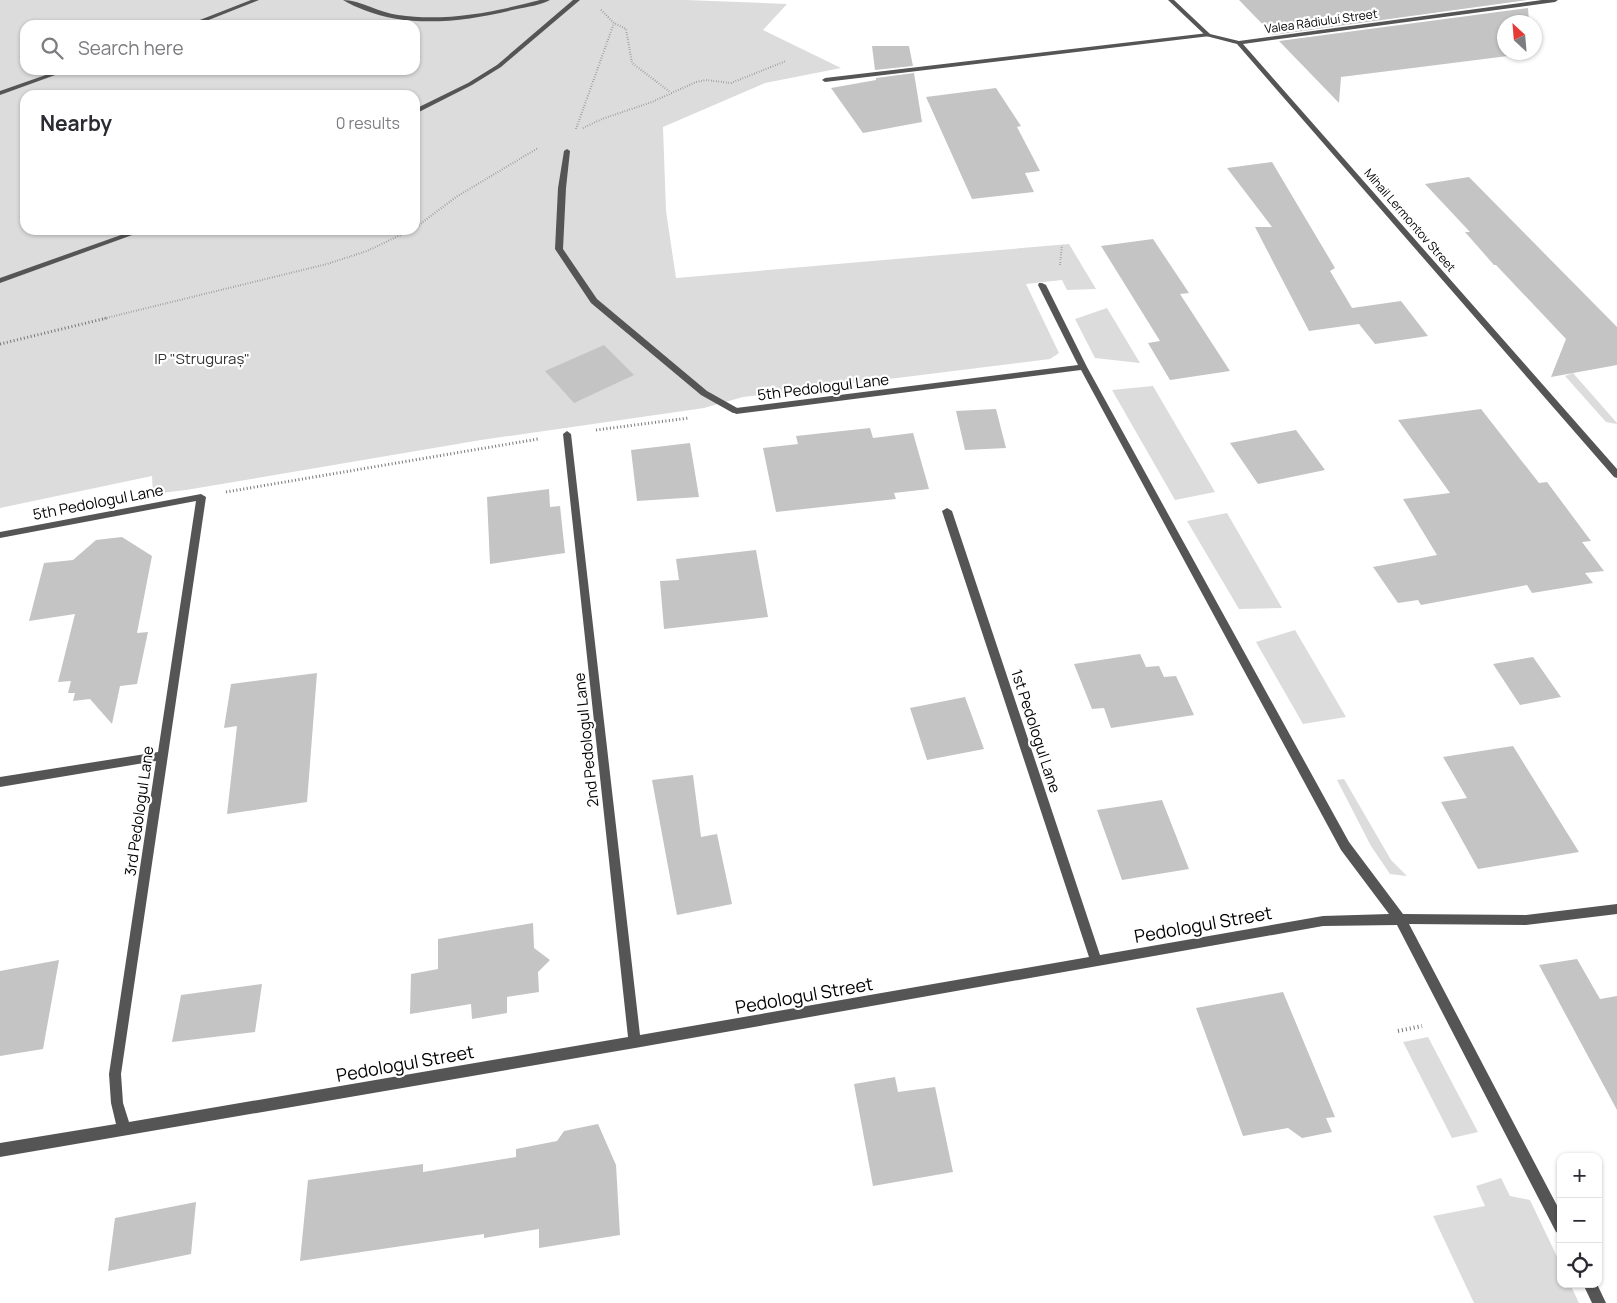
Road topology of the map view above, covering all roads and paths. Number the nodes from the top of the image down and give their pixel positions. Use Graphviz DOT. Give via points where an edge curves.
graph roads {
  1 [pos="256,0"];
  2 [pos="346,0"];
  3 [pos="547,0"];
  4 [pos="577,0"];
  5 [pos="1171,0"];
  6 [pos="1555,0"];
  7 [pos="203,20"];
  8 [pos="1208,34"];
  9 [pos="1239,43"];
  10 [pos="786,62"];
  11 [pos="52,75"];
  12 [pos="825,80"];
  13 [pos="670,92"];
  14 [pos="0,93"];
  15 [pos="420,109"];
  16 [pos="540,146"];
  17 [pos="567,151"];
  18 [pos="420,224"];
  19 [pos="128,235"];
  20 [pos="401,235"];
  21 [pos="0,281"];
  22 [pos="1042,284"];
  23 [pos="0,344"];
  24 [pos="1083,367"];
  25 [pos="736,412"];
  26 [pos="567,434"];
  27 [pos="1617,475"];
  28 [pos="201,497"];
  29 [pos="947,511"];
  30 [pos="0,535"];
  31 [pos="162,756"];
  32 [pos="0,782"];
  33 [pos="1617,908"];
  34 [pos="1400,919"];
  35 [pos="1096,961"];
  36 [pos="635,1042"];
  37 [pos="124,1128"];
  38 [pos="0,1150"];
  39 [pos="1557,1219"];
  40 [pos="1592,1288"];
  41 [pos="1599,1303"];
  1 -- 7 [label="street"];
  2 -- 3 [label="street" via="388,16 432,20"];
  4 -- 15 [label="street" via="499,66"];
  5 -- 8 [label="street"];
  6 -- 9 [label="street, Valea Rădiului Street"];
  8 -- 9 [label="street"];
  8 -- 12 [label="street"];
  9 -- 27 [label="street, Mihail Lermontov Street"];
  10 -- 13 [label="path" via="731,83 706,80"];
  11 -- 14 [label="street"];
  13 -- 13 [label="path" via="632,63 626,29 614,23 575,132"];
  16 -- 18 [label="path" via="456,197"];
  17 -- 25 [label="street" via="559,249 594,301 704,393"];
  19 -- 21 [label="street"];
  20 -- 23 [label="path" via="367,252 326,264"];
  22 -- 24 [label="street"];
  24 -- 25 [label="street, 5th Pedologul Lane"];
  24 -- 34 [label="street" via="1345,846"];
  25 -- 26 [label="path"];
  26 -- 28 [label="path"];
  26 -- 36 [label="street, 2nd Pedologul Lane"];
  28 -- 30 [label="street, 5th Pedologul Lane"];
  28 -- 31 [label="street, 3rd Pedologul Lane"];
  29 -- 35 [label="street, 1st Pedologul Lane"];
  31 -- 32 [label="street"];
  31 -- 37 [label="street, 3rd Pedologul Lane" via="115,1074 117,1103"];
  33 -- 34 [label="street, Pedologul Street" via="1526,920"];
  34 -- 35 [label="street, Pedologul Street" via="1323,921"];
  34 -- 39 [label="street"];
  35 -- 36 [label="street, Pedologul Street"];
  36 -- 37 [label="street, Pedologul Street"];
  37 -- 38 [label="street, Pedologul Street"];
  40 -- 41 [label="street"];
}
